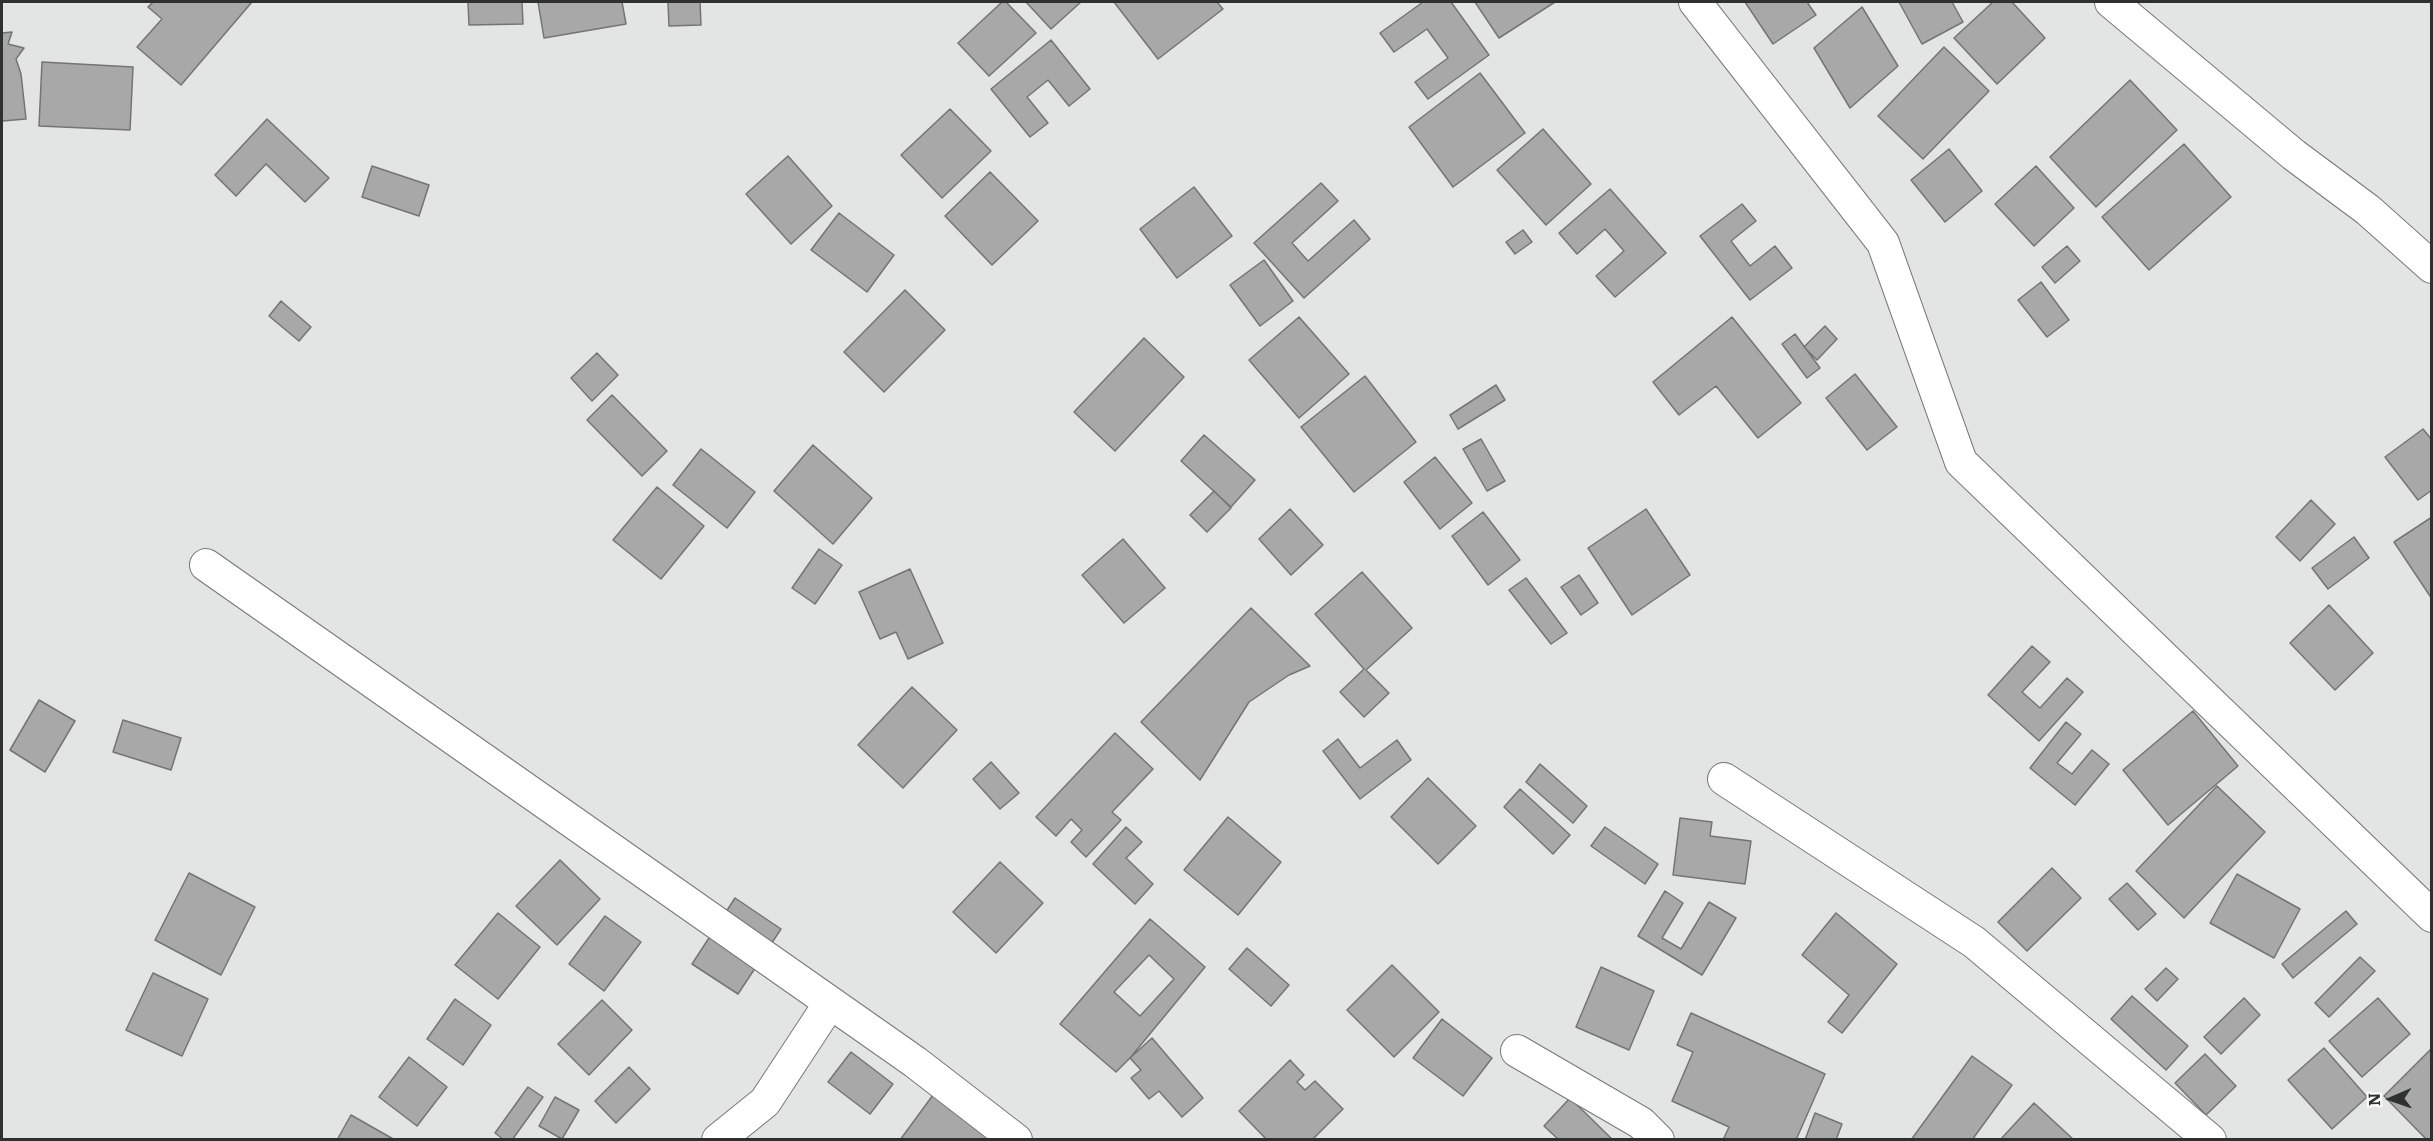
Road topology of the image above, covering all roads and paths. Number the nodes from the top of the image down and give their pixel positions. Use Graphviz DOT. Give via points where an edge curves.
graph roads {
  1 [pos="1695,2"];
  2 [pos="2111,2"];
  3 [pos="2432,267"];
  4 [pos="206,566"];
  5 [pos="1724,779"];
  6 [pos="2432,916"];
  7 [pos="830,1003"];
  8 [pos="1517,1051"];
  9 [pos="718,1140"];
  10 [pos="1016,1140"];
  11 [pos="1658,1140"];
  12 [pos="2210,1140"];
  1 -- 6 [label="street" via="1883,243 1961,462"];
  2 -- 3 [label="street" via="2294,155 2368,210"];
  4 -- 7 [label="street"];
  5 -- 12 [label="street" via="1974,942"];
  7 -- 9 [label="street" via="765,1102"];
  7 -- 10 [label="street"];
  8 -- 11 [label="street" via="1641,1123"];
}
